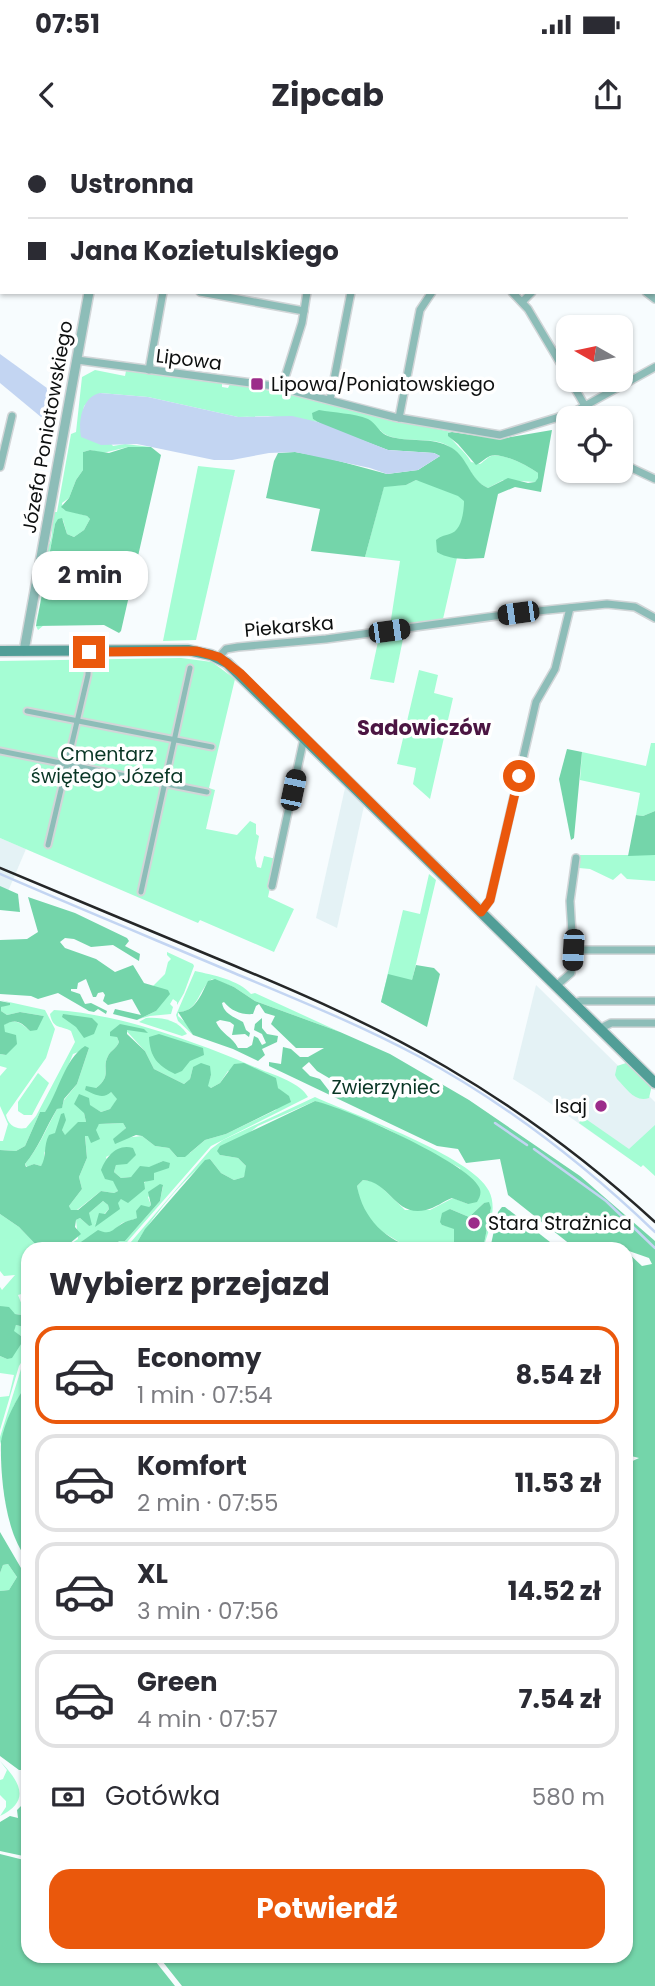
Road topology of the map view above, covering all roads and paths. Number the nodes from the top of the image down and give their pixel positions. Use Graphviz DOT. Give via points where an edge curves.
graph roads {
  1 [pos="89,294"];
  2 [pos="163,294"];
  3 [pos="307,294"];
  4 [pos="351,294"];
  5 [pos="431,294"];
  6 [pos="514,294"];
  7 [pos="530,294"];
  8 [pos="235,295"];
  9 [pos="522,302"];
  10 [pos="304,311"];
  11 [pos="556,358"];
  12 [pos="77,360"];
  13 [pos="655,368"];
  14 [pos="149,370"];
  15 [pos="282,387"];
  16 [pos="577,392"];
  17 [pos="330,400"];
  18 [pos="585,406"];
  19 [pos="12,416"];
  20 [pos="399,418"];
  21 [pos="556,418"];
  22 [pos="3,439"];
  23 [pos="0,467"];
  24 [pos="633,469"];
  25 [pos="655,479"];
  26 [pos="570,608"];
  27 [pos="655,618"];
  28 [pos="0,651"];
  29 [pos="23,651"];
  30 [pos="89,652"];
  31 [pos="219,657"];
  32 [pos="190,668"];
  33 [pos="27,711"];
  34 [pos="78,720"];
  35 [pos="304,737"];
  36 [pos="173,740"];
  37 [pos="212,747"];
  38 [pos="0,751"];
  39 [pos="67,764"];
  40 [pos="163,783"];
  41 [pos="207,792"];
  42 [pos="48,845"];
  43 [pos="576,858"];
  44 [pos="272,886"];
  45 [pos="141,892"];
  46 [pos="481,912"];
  47 [pos="573,950"];
  48 [pos="655,950"];
  49 [pos="556,986"];
  50 [pos="655,1001"];
  51 [pos="573,1003"];
  52 [pos="655,1023"];
  53 [pos="599,1029"];
  54 [pos="655,1083"];
  1 -- 12 [label="street, Józefa Poniatowskiego"];
  2 -- 14 [label="street"];
  3 -- 10 [label="street"];
  4 -- 17 [label="street"];
  5 -- 20 [label="street" via="420,310"];
  6 -- 9 [label="street"];
  7 -- 9 [label="street"];
  8 -- 10 [label="street"];
  9 -- 11 [label="street"];
  10 -- 15 [label="street"];
  12 -- 14 [label="street, Lipowa"];
  12 -- 29 [label="street, Józefa Poniatowskiego"];
  13 -- 18 [label="street, Lipowa"];
  14 -- 15 [label="street, Lipowa"];
  15 -- 17 [label="street, Lipowa"];
  16 -- 18 [label="street"];
  17 -- 20 [label="street, Lipowa"];
  19 -- 22 [label="street"];
  20 -- 21 [label="street, Lipowa" via="500,435"];
  22 -- 23 [label="street"];
  24 -- 25 [label="street"];
  26 -- 27 [label="street, Piekarska" via="622,604"];
  26 -- 31 [label="street, Piekarska" via="238,647 226,649"];
  26 -- 46 [label="street" via="555,668 536,702 490,900"];
  28 -- 29 [label="main road"];
  29 -- 30 [label="main road"];
  30 -- 31 [label="main road" via="188,650"];
  30 -- 34 [label="street"];
  31 -- 35 [label="main road"];
  32 -- 36 [label="street"];
  33 -- 34 [label="street"];
  34 -- 36 [label="street"];
  34 -- 39 [label="street"];
  35 -- 44 [label="street"];
  35 -- 46 [label="main road"];
  36 -- 37 [label="street"];
  36 -- 40 [label="street"];
  38 -- 39 [label="street"];
  39 -- 40 [label="street"];
  39 -- 42 [label="street"];
  40 -- 41 [label="street"];
  40 -- 45 [label="street"];
  43 -- 47 [label="street" via="570,901"];
  46 -- 49 [label="main road"];
  47 -- 48 [label="street"];
  47 -- 49 [label="street" via="571,973"];
  49 -- 51 [label="main road"];
  50 -- 51 [label="street"];
  51 -- 53 [label="main road"];
  52 -- 53 [label="street" via="611,1023"];
  53 -- 54 [label="main road"];
}
